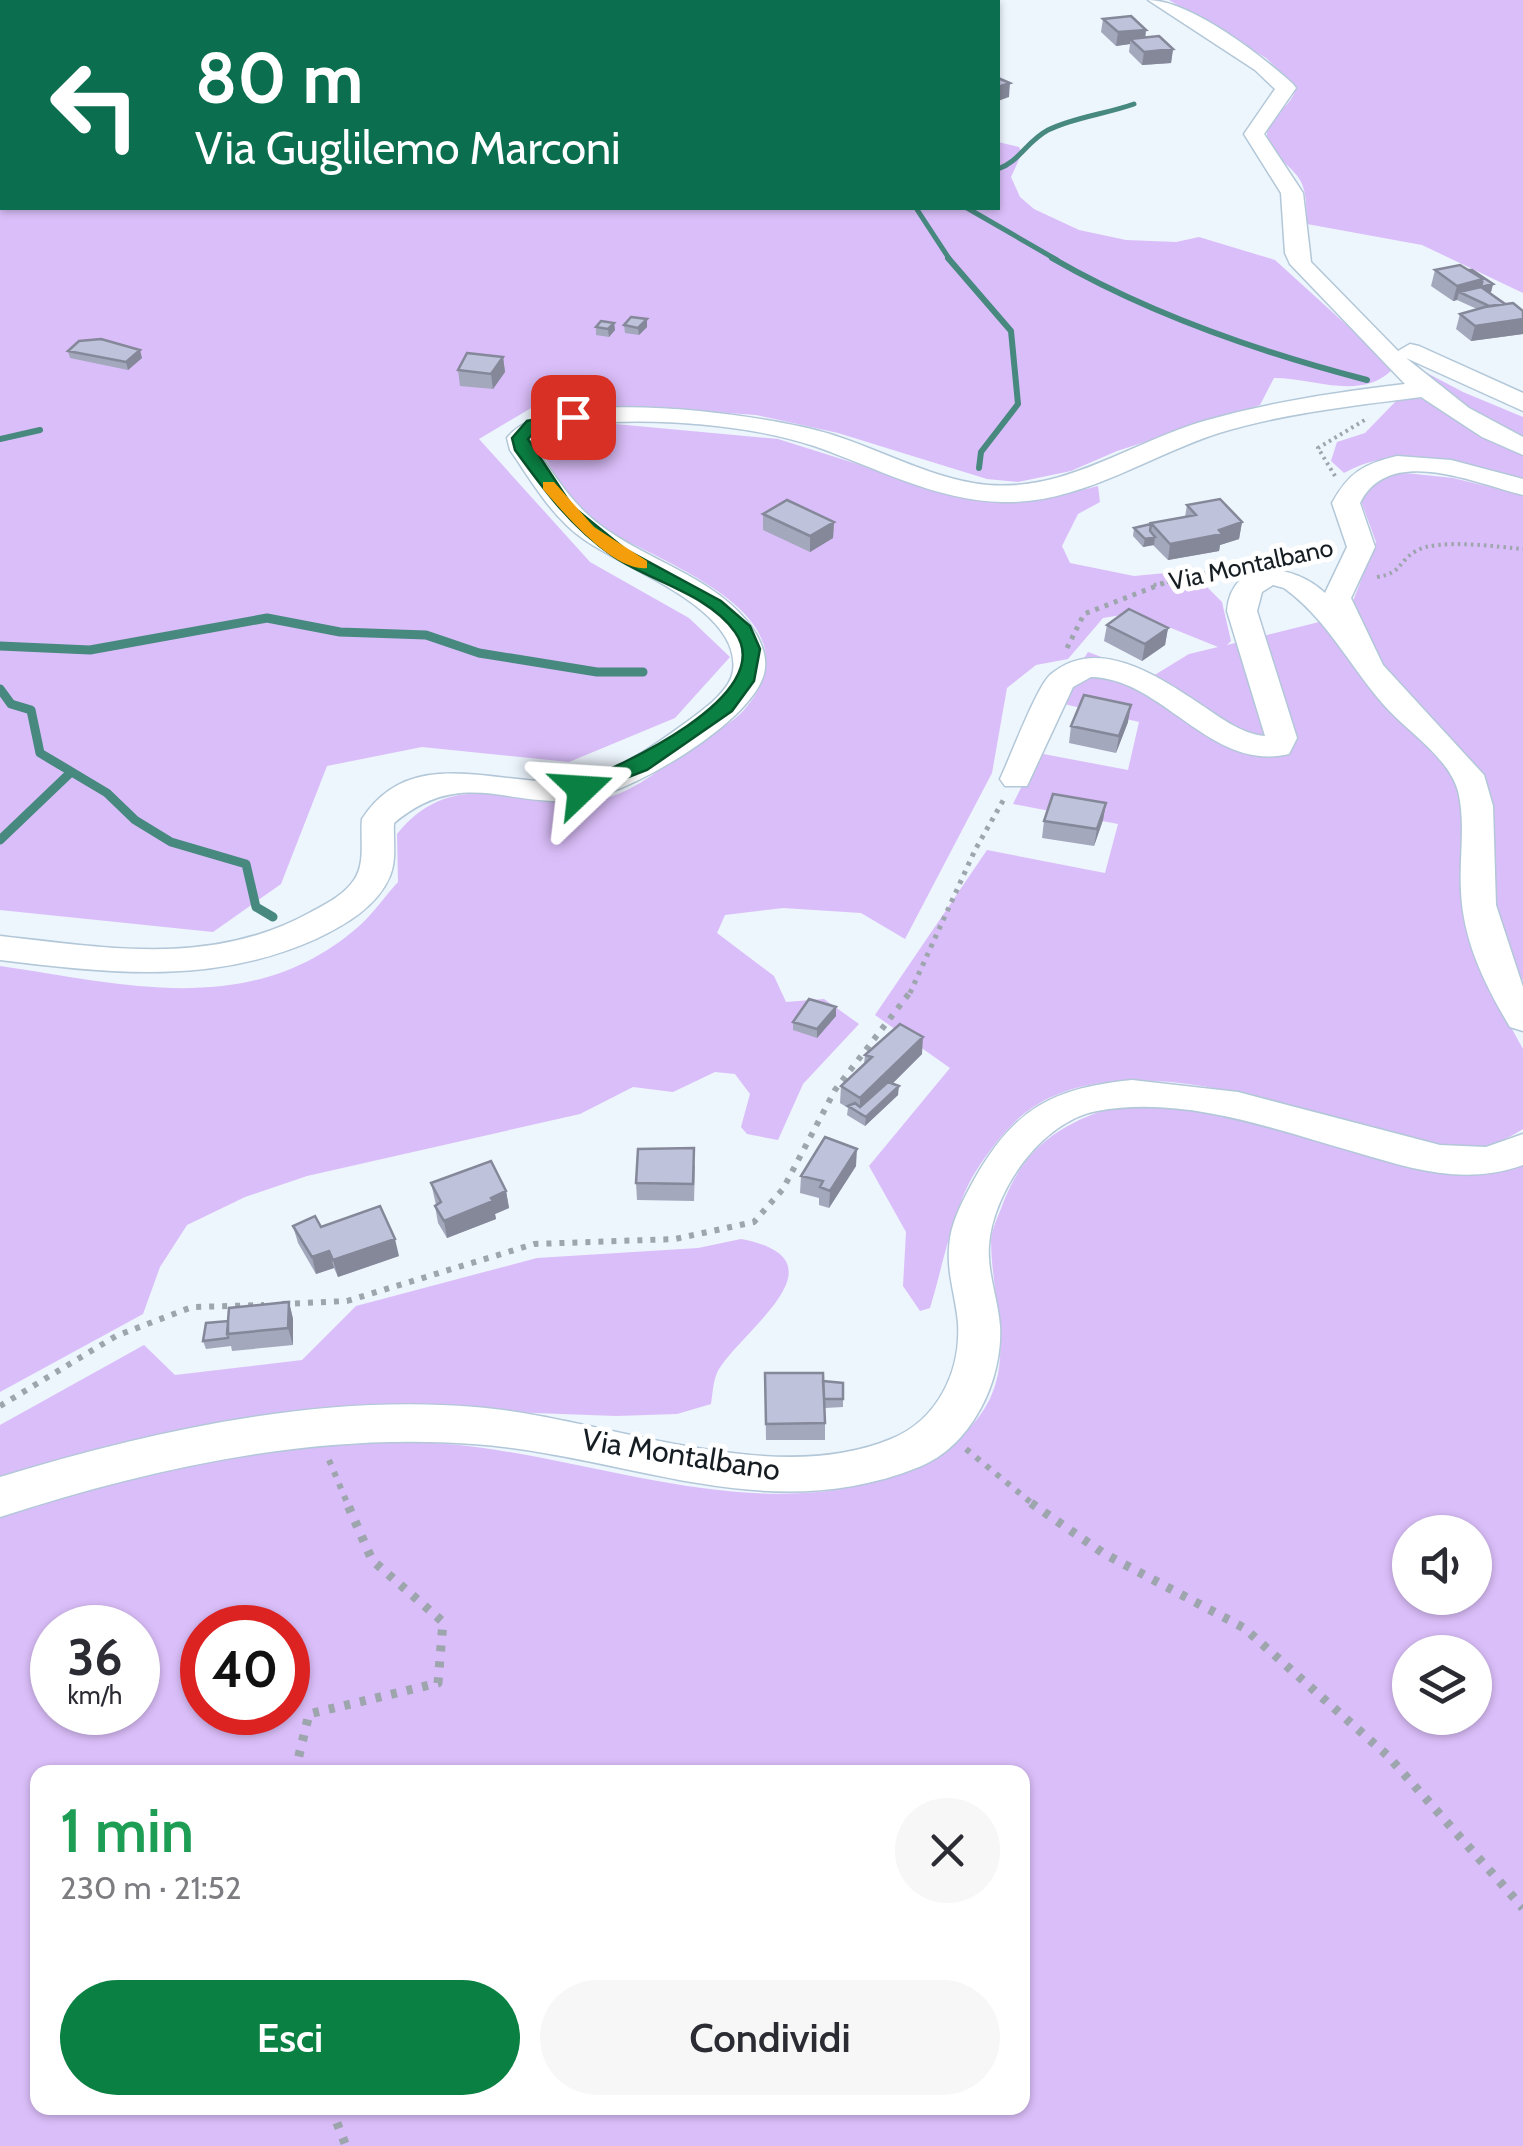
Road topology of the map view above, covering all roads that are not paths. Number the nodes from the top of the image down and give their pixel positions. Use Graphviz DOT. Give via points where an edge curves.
graph roads {
  1 [pos="1157,0"];
  2 [pos="1345,310"];
  3 [pos="1429,388"];
  4 [pos="1523,403"];
  5 [pos="1523,447"];
  6 [pos="1523,487"];
  7 [pos="1354,643"];
  8 [pos="1016,779"];
  9 [pos="0,948"];
  10 [pos="1523,1018"];
  11 [pos="1523,1148"];
  12 [pos="0,1497"];
  1 -- 2 [label="street" via="1286,88 1258,124 1256,143 1287,180 1301,264"];
  2 -- 3 [label="street"];
  2 -- 4 [label="street" via="1415,354"];
  3 -- 5 [label="street"];
  3 -- 9 [label="street" via="1260,415 1183,436 1071,487 999,494 779,431 602,416 532,425 520,438 523,450 566,509 619,552 715,605 743,630 750,664 726,707 640,766 600,784 569,789 474,780 400,800 378,820 374,876 361,895 256,952 173,966"];
  6 -- 7 [label="street, Via Montalbano" via="1399,464 1364,474 1346,503 1361,547 1337,598"];
  7 -- 8 [label="street, Via Montalbano" via="1295,581 1268,577 1245,593 1242,611 1282,738 1278,747 1233,740 1141,678 1104,669 1065,677"];
  7 -- 10 [label="street, Via Montalbano" via="1376,678 1470,781 1488,954"];
  11 -- 12 [label="street, Via Montalbano" via="1481,1162 1424,1156 1246,1109 1171,1098 1100,1096 1065,1107 1016,1147 973,1221 968,1246 977,1360 958,1410 908,1452 815,1474 748,1470 474,1426 316,1432 142,1458"];
}
